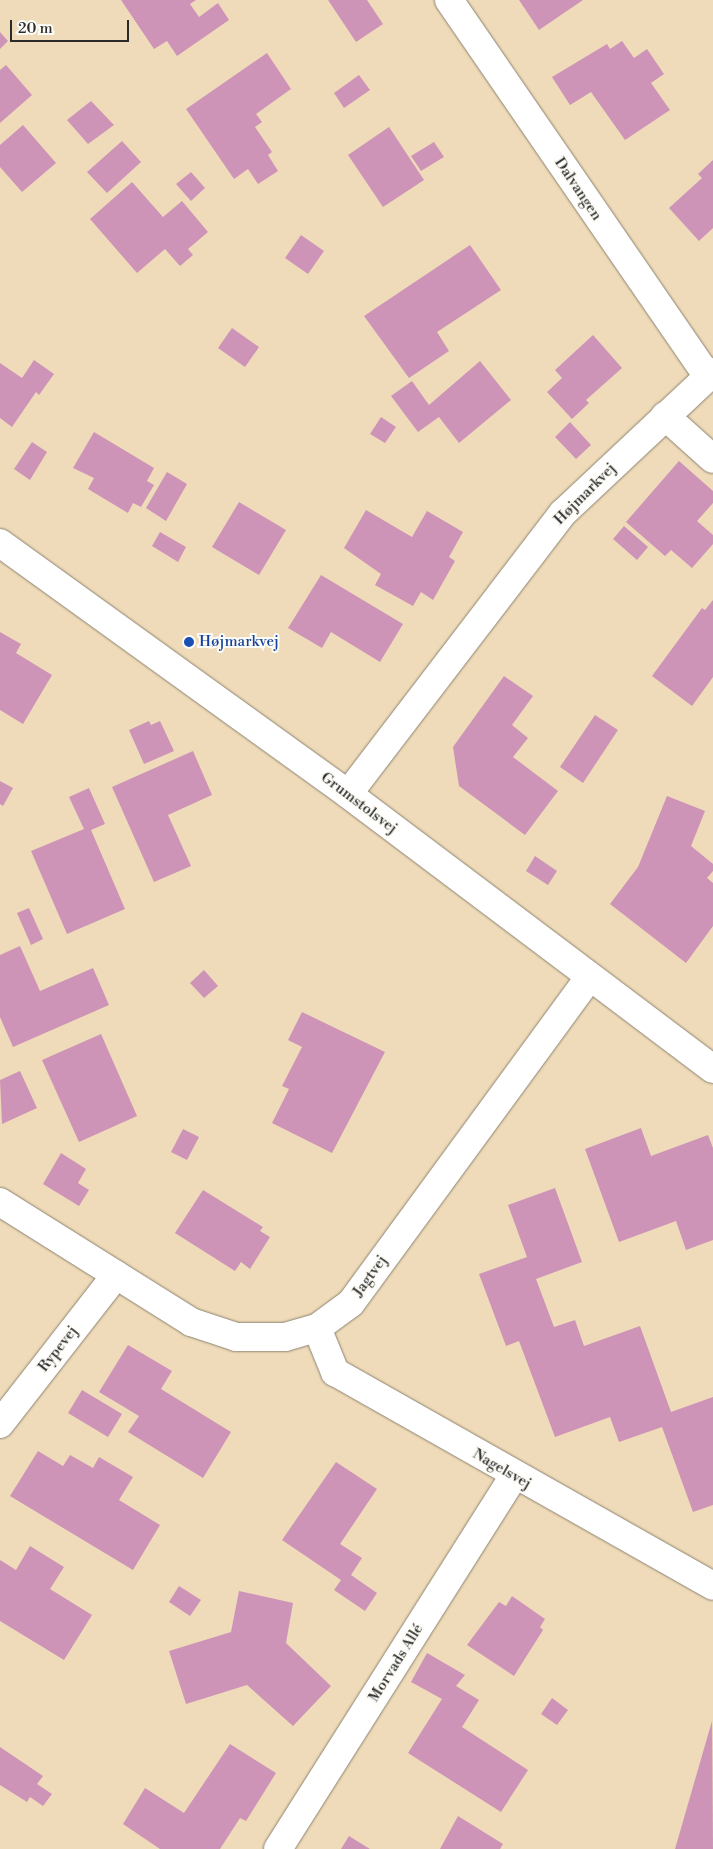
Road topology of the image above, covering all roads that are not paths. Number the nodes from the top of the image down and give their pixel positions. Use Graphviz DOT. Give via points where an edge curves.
graph roads {
  1 [pos="449,0"];
  2 [pos="710,375"];
  3 [pos="665,416"];
  4 [pos="713,459"];
  5 [pos="0,543"];
  6 [pos="348,794"];
  7 [pos="589,978"];
  8 [pos="713,1069"];
  9 [pos="0,1202"];
  10 [pos="116,1274"];
  11 [pos="317,1328"];
  12 [pos="0,1424"];
  13 [pos="514,1476"];
  14 [pos="713,1586"];
  15 [pos="278,1849"];
  1 -- 2 [label="street, Dalvangen"];
  2 -- 3 [label="street, Højmarkvej"];
  3 -- 4 [label="street"];
  3 -- 6 [label="street, Højmarkvej" via="563,513"];
  5 -- 6 [label="street, Grumstolsvej"];
  6 -- 7 [label="street, Grumstolsvej"];
  7 -- 8 [label="street, Grumstolsvej"];
  7 -- 11 [label="street, Jagtvej" via="351,1303"];
  9 -- 10 [label="street, Jagtvej"];
  10 -- 11 [label="street, Jagtvej" via="191,1322 236,1337 285,1338"];
  10 -- 12 [label="street, Rypevej"];
  11 -- 13 [label="street, Nagelsvej" via="335,1372"];
  13 -- 14 [label="street, Nagelsvej"];
  13 -- 15 [label="street, Morvads Allé"];
}
